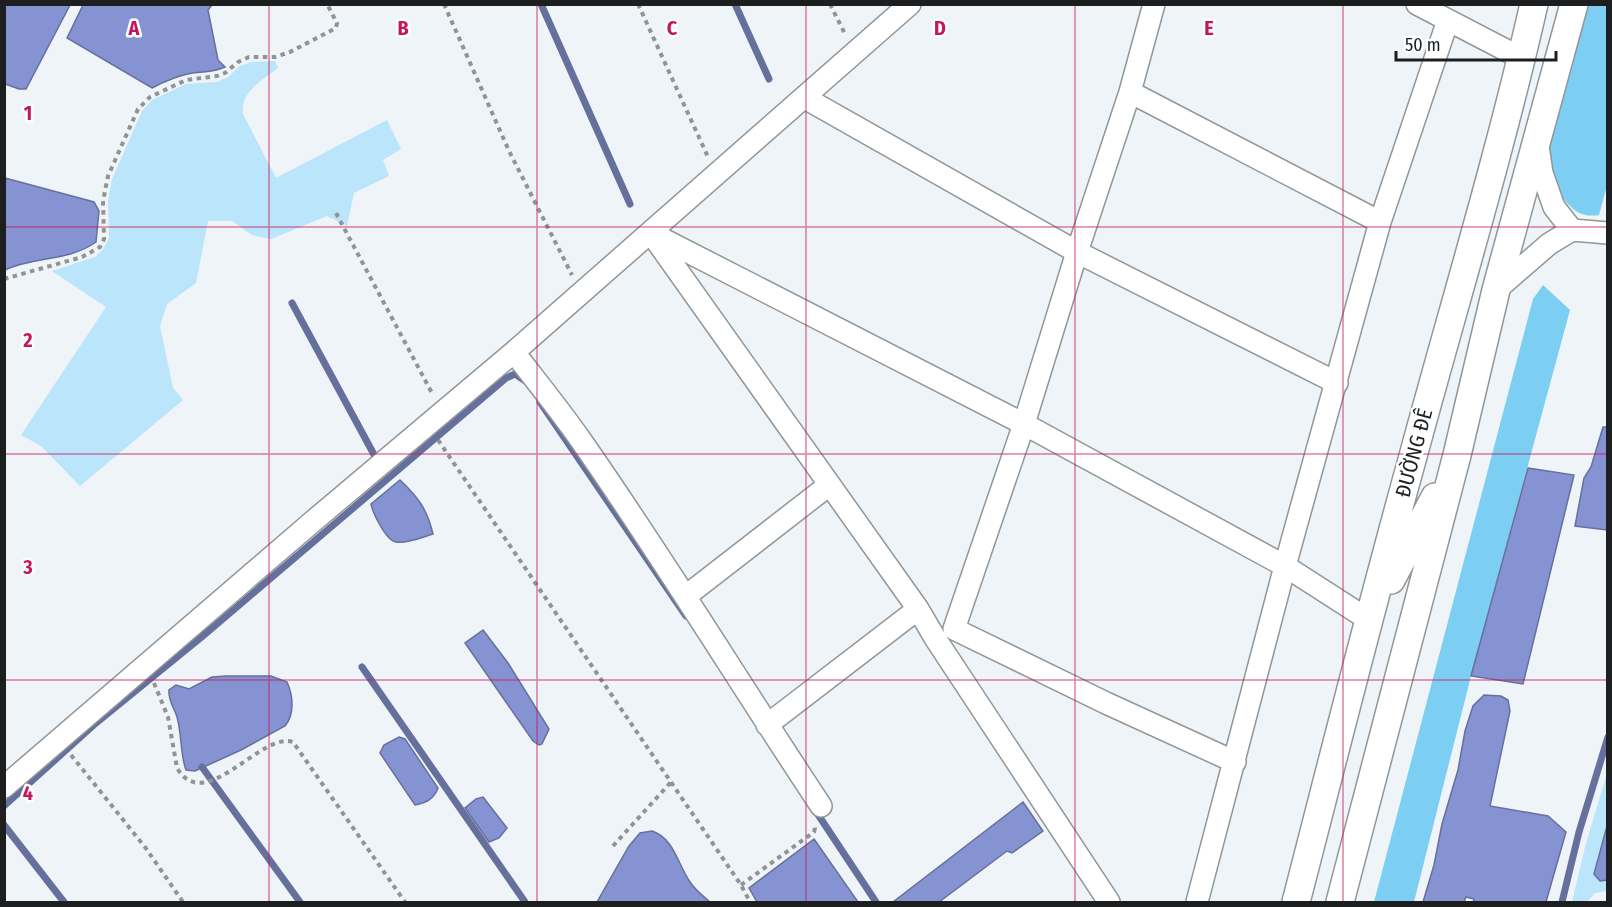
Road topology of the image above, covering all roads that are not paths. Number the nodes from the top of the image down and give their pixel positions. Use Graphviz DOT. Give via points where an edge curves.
graph roads {
  1 [pos="910,4"];
  2 [pos="1154,4"];
  3 [pos="1417,4"];
  4 [pos="1534,4"];
  5 [pos="1574,4"];
  6 [pos="1448,20"];
  7 [pos="1521,58"];
  8 [pos="1130,92"];
  9 [pos="806,98"];
  10 [pos="1538,142"];
  11 [pos="1380,222"];
  12 [pos="1572,230"];
  13 [pos="651,233"];
  14 [pos="1608,233"];
  15 [pos="1077,252"];
  16 [pos="1496,290"];
  17 [pos="514,352"];
  18 [pos="1337,382"];
  19 [pos="1024,424"];
  20 [pos="1457,455"];
  21 [pos="830,485"];
  22 [pos="1285,566"];
  23 [pos="686,596"];
  24 [pos="918,609"];
  25 [pos="1369,620"];
  26 [pos="944,634"];
  27 [pos="767,724"];
  28 [pos="1235,762"];
  29 [pos="4,788"];
  30 [pos="817,815"];
  31 [pos="1109,903"];
  32 [pos="1197,903"];
  33 [pos="1296,903"];
  34 [pos="1340,903"];
  1 -- 9 [label="street"];
  2 -- 8 [label="street"];
  3 -- 6 [label="street"];
  4 -- 7 [label="street, ĐƯỜNG ĐÊ"];
  5 -- 10 [label="street, ĐƯỜNG ĐÊ"];
  6 -- 7 [label="street"];
  6 -- 11 [label="street"];
  7 -- 25 [label="street, ĐƯỜNG ĐÊ"];
  8 -- 11 [label="street"];
  8 -- 15 [label="street"];
  9 -- 13 [label="street"];
  9 -- 15 [label="street"];
  10 -- 12 [label="street" via="1542,172 1554,207"];
  10 -- 16 [label="street, ĐƯỜNG ĐÊ"];
  11 -- 18 [label="street"];
  12 -- 14 [label="street"];
  12 -- 16 [label="street" via="1549,244"];
  13 -- 17 [label="street"];
  13 -- 19 [label="street"];
  13 -- 21 [label="street"];
  15 -- 18 [label="street"];
  15 -- 19 [label="street"];
  16 -- 20 [label="street, ĐƯỜNG ĐÊ"];
  17 -- 23 [label="street" via="580,438"];
  17 -- 29 [label="street"];
  18 -- 22 [label="street"];
  19 -- 22 [label="street"];
  19 -- 26 [label="street"];
  20 -- 25 [label="street"];
  20 -- 34 [label="street, ĐƯỜNG ĐÊ"];
  21 -- 23 [label="street"];
  21 -- 24 [label="street"];
  22 -- 25 [label="street"];
  22 -- 28 [label="street"];
  23 -- 27 [label="street"];
  24 -- 26 [label="street"];
  24 -- 27 [label="street"];
  25 -- 33 [label="street, ĐƯỜNG ĐÊ"];
  26 -- 28 [label="street"];
  26 -- 31 [label="street"];
  27 -- 30 [label="street"];
  28 -- 32 [label="street"];
}
